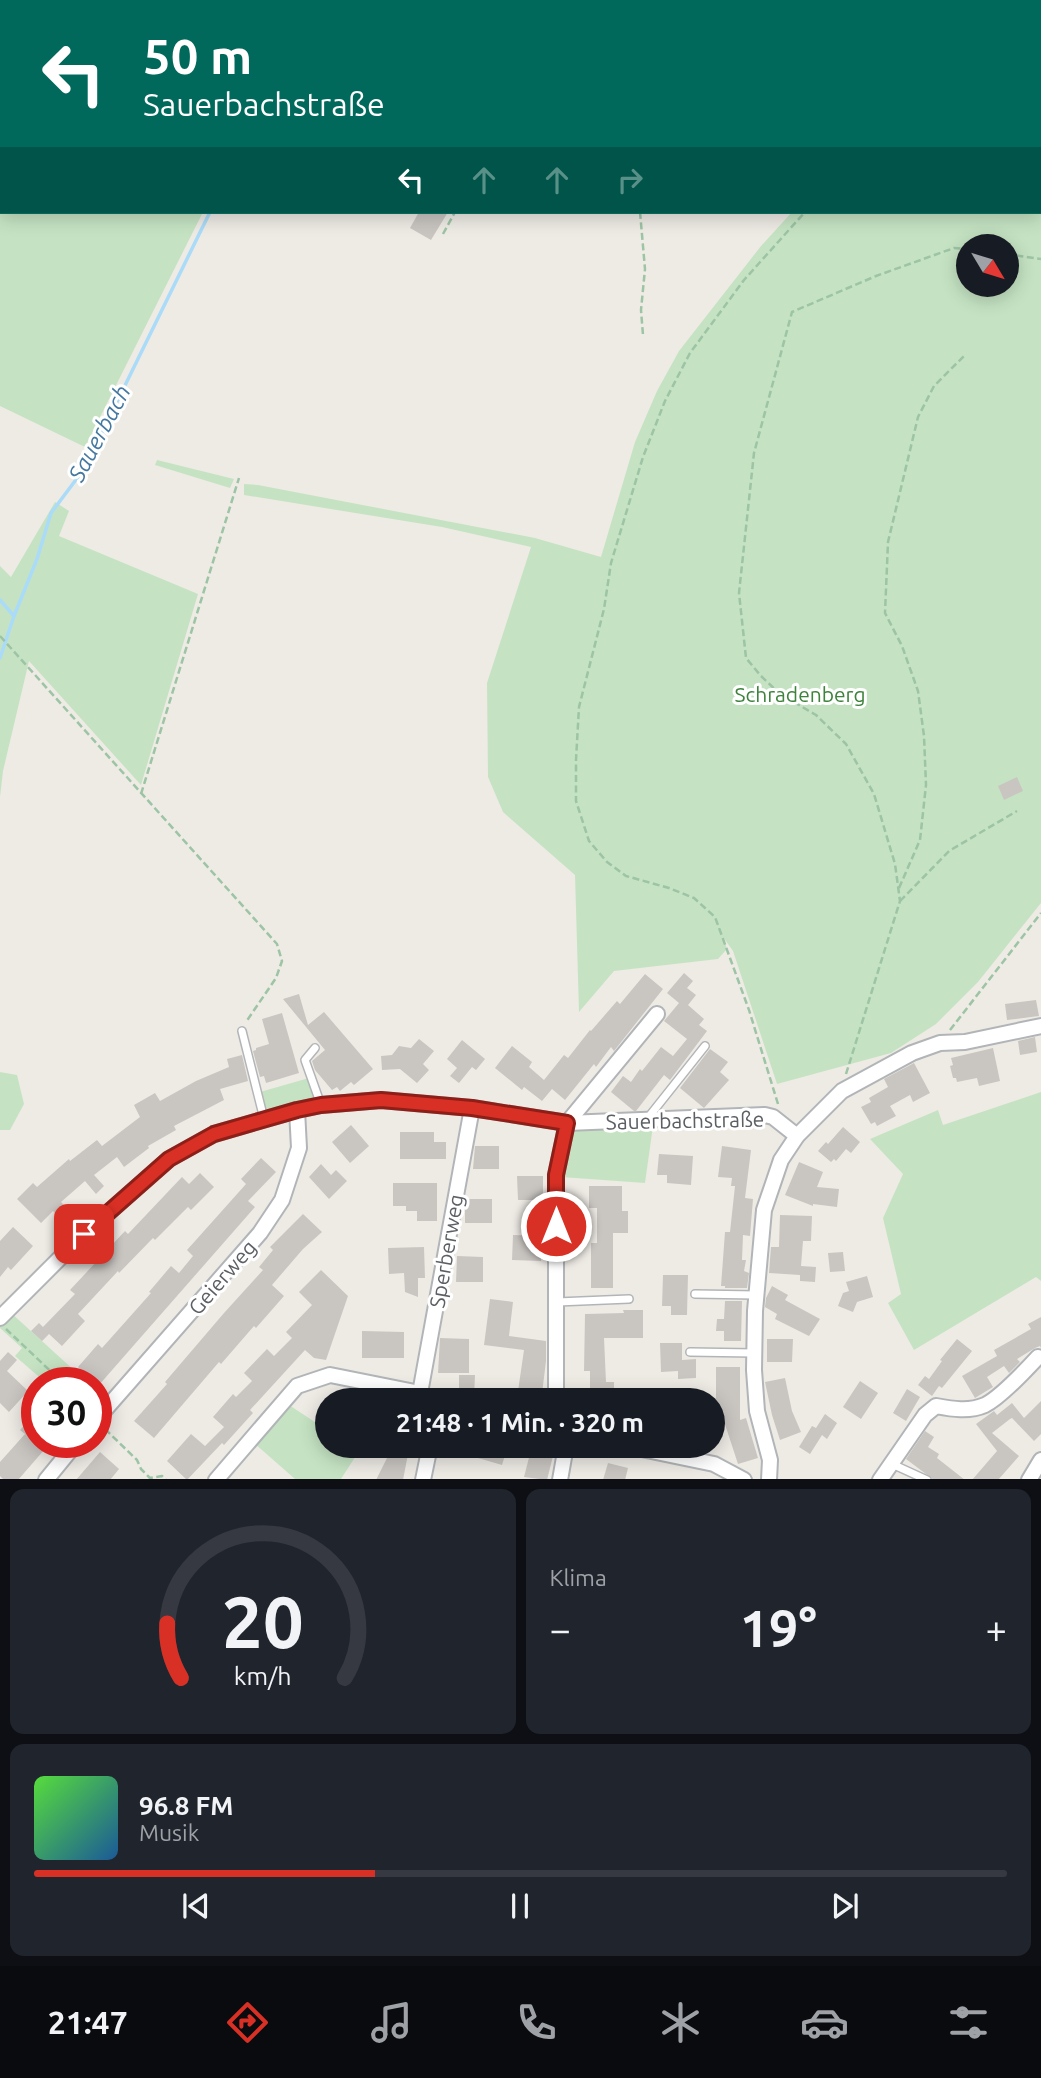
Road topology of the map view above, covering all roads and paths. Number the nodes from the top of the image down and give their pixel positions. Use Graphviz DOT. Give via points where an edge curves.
graph roads {
  1 [pos="454,214"];
  2 [pos="640,214"];
  3 [pos="803,214"];
  4 [pos="443,234"];
  5 [pos="956,248"];
  6 [pos="1019,255"];
  7 [pos="1041,258"];
  8 [pos="643,335"];
  9 [pos="964,356"];
  10 [pos="239,478"];
  11 [pos="0,636"];
  12 [pos="141,794"];
  13 [pos="1017,811"];
  14 [pos="899,888"];
  15 [pos="900,901"];
  16 [pos="1041,913"];
  17 [pos="657,1014"];
  18 [pos="1041,1026"];
  19 [pos="242,1031"];
  20 [pos="940,1043"];
  21 [pos="705,1046"];
  22 [pos="314,1048"];
  23 [pos="842,1091"];
  24 [pos="321,1105"];
  25 [pos="472,1108"];
  26 [pos="297,1110"];
  27 [pos="773,1117"];
  28 [pos="264,1119"];
  29 [pos="646,1120"];
  30 [pos="567,1123"];
  31 [pos="797,1136"];
  32 [pos="695,1294"];
  33 [pos="756,1295"];
  34 [pos="629,1299"];
  35 [pos="557,1301"];
  36 [pos="0,1318"];
  37 [pos="0,1324"];
  38 [pos="690,1352"];
  39 [pos="754,1353"];
  40 [pos="1038,1357"];
  41 [pos="46,1367"];
  42 [pos="395,1388"];
  43 [pos="421,1388"];
  44 [pos="556,1388"];
  45 [pos="112,1410"];
  46 [pos="112,1436"];
  47 [pos="64,1458"];
  48 [pos="427,1458"];
  49 [pos="564,1458"];
  50 [pos="685,1458"];
  51 [pos="1041,1460"];
  52 [pos="891,1463"];
  53 [pos="714,1464"];
  54 [pos="46,1479"];
  55 [pos="166,1479"];
  56 [pos="216,1479"];
  57 [pos="423,1479"];
  58 [pos="561,1479"];
  59 [pos="710,1479"];
  60 [pos="744,1479"];
  61 [pos="769,1479"];
  62 [pos="880,1479"];
  63 [pos="927,1479"];
  64 [pos="1029,1479"];
  1 -- 4 [label="path"];
  2 -- 8 [label="path" via="645,269"];
  3 -- 27 [label="path" via="744,280 690,353 665,401 611,563 579,707 576,760 576,801 589,841 607,862 626,876 694,898 715,917 778,1104"];
  5 -- 14 [label="path" via="792,312 754,453 739,593 746,658 780,694 816,715 846,744 874,794"];
  6 -- 7 [label="path"];
  9 -- 14 [label="path" via="934,386 918,417 888,542 885,613 918,691 926,785 920,840"];
  10 -- 12 [label="path"];
  11 -- 12 [label="path"];
  12 -- 19 [label="path" via="277,944 282,961 276,978"];
  13 -- 15 [label="path" via="949,851"];
  14 -- 15 [label="path"];
  15 -- 23 [label="path"];
  16 -- 20 [label="path"];
  17 -- 30 [label="street, Sauerbachstraße"];
  18 -- 20 [label="street"];
  19 -- 28 [label="lane"];
  20 -- 23 [label="street"];
  21 -- 29 [label="lane"];
  22 -- 24 [label="lane" via="305,1060"];
  23 -- 31 [label="street"];
  24 -- 25 [label="street, Sauerbachstraße" via="381,1100"];
  24 -- 26 [label="street, Sauerbachstraße"];
  25 -- 30 [label="street, Sauerbachstraße"];
  25 -- 43 [label="street, Sperberweg"];
  26 -- 28 [label="street, Sauerbachstraße"];
  26 -- 45 [label="street, Geierweg" via="299,1148 282,1200 260,1233"];
  27 -- 29 [label="street, Sauerbachstraße"];
  27 -- 31 [label="street, Sauerbachstraße"];
  28 -- 36 [label="street, Sauerbachstraße" via="214,1134 169,1159 84,1234"];
  29 -- 30 [label="street, Sauerbachstraße"];
  30 -- 35 [label="street" via="556,1175"];
  31 -- 33 [label="street" via="781,1160 764,1210"];
  32 -- 33 [label="lane"];
  33 -- 39 [label="street"];
  34 -- 35 [label="lane"];
  35 -- 44 [label="street"];
  37 -- 41 [label="path"];
  38 -- 39 [label="lane"];
  39 -- 61 [label="street" via="757,1411 770,1460"];
  40 -- 52 [label="street" via="986,1405 956,1410 936,1406"];
  42 -- 56 [label="street" via="330,1375 297,1386"];
  46 -- 55 [label="path" via="150,1478"];
  47 -- 54 [label="street"];
  48 -- 57 [label="street"];
  49 -- 58 [label="street"];
  50 -- 53 [label="street"];
  51 -- 64 [label="street"];
  52 -- 62 [label="street"];
  52 -- 63 [label="lane"];
  53 -- 59 [label="street"];
  53 -- 60 [label="street"];
}
